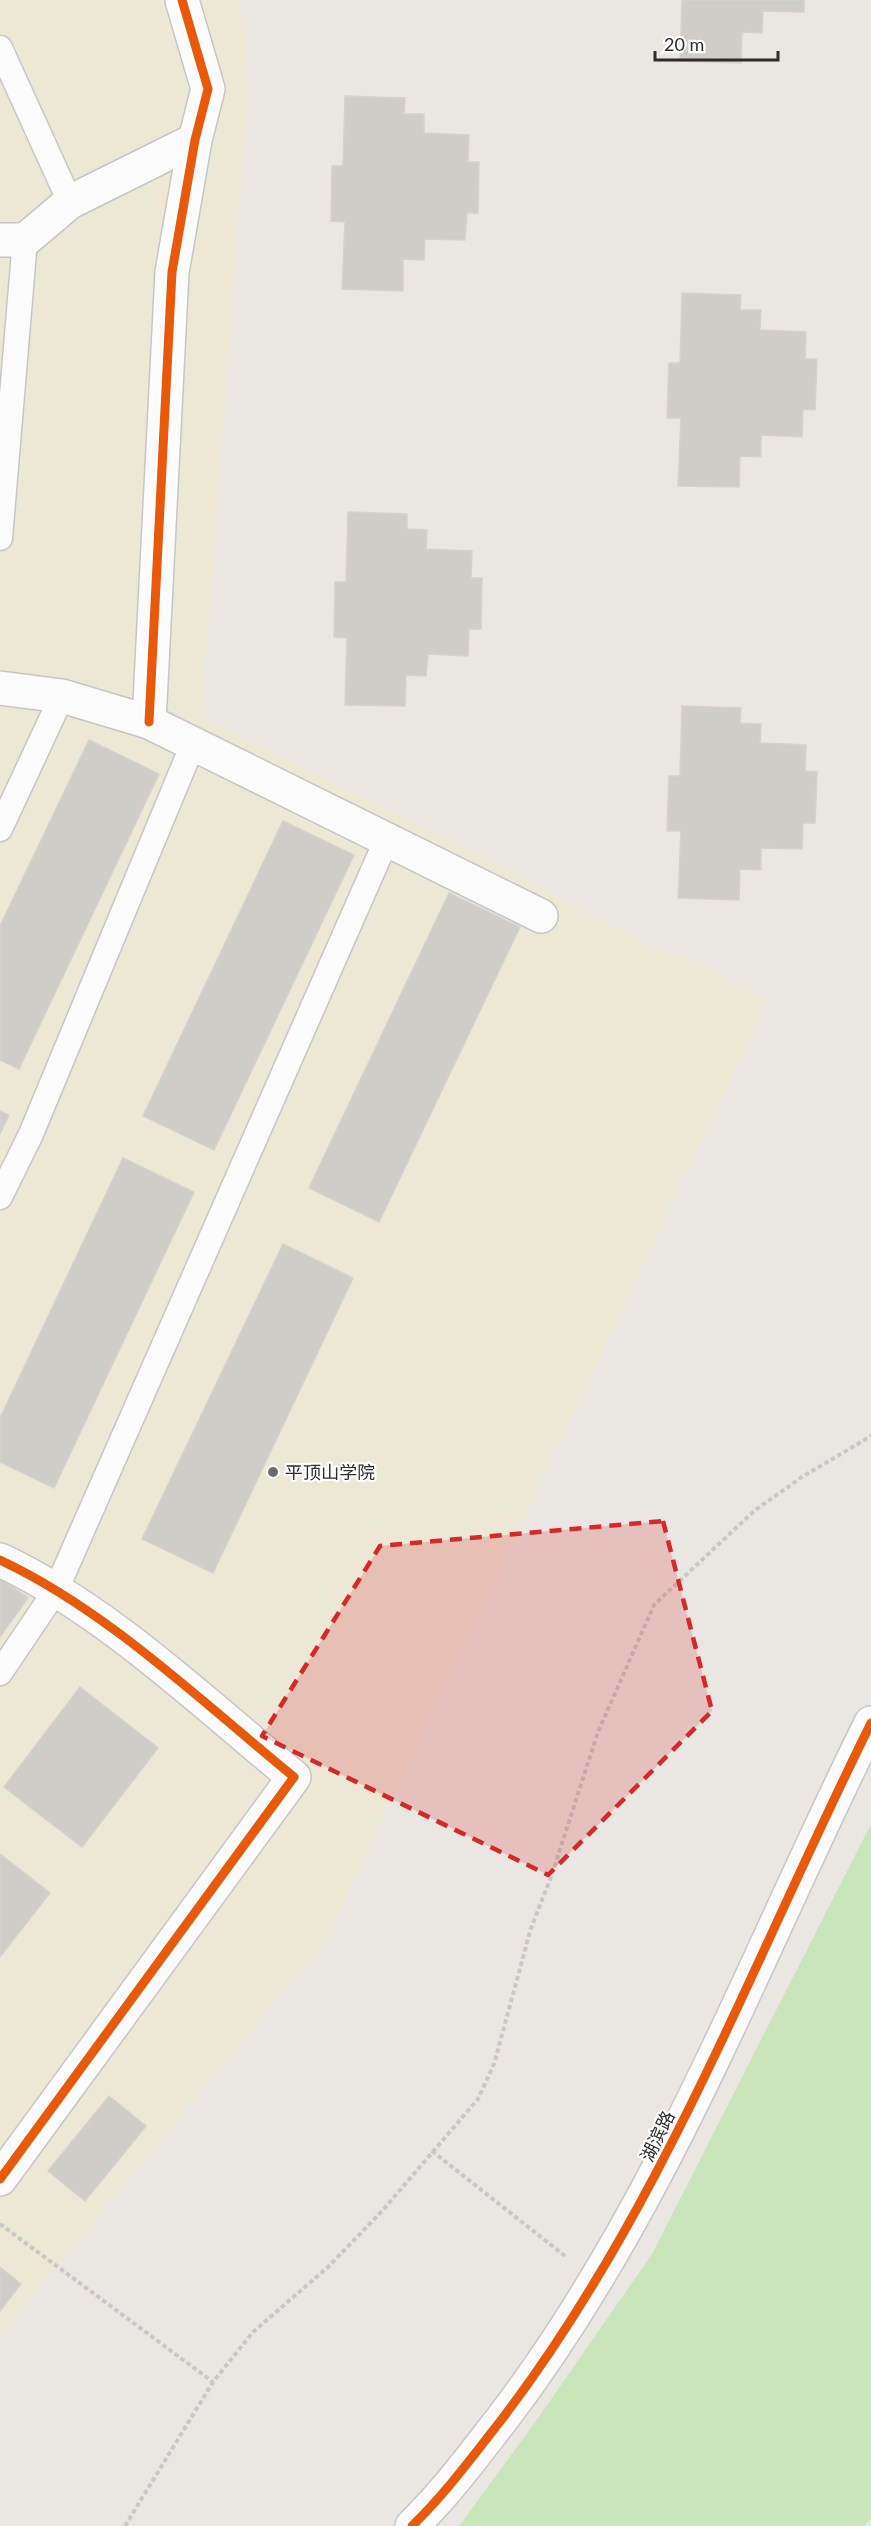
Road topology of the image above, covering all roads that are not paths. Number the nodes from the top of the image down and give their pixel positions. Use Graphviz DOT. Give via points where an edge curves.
graph roads {
  1 [pos="182,0"];
  2 [pos="0,48"];
  3 [pos="195,140"];
  4 [pos="70,202"];
  5 [pos="12,240"];
  6 [pos="0,538"];
  7 [pos="0,688"];
  8 [pos="62,696"];
  9 [pos="149,722"];
  10 [pos="194,744"];
  11 [pos="0,829"];
  12 [pos="386,841"];
  13 [pos="542,916"];
  14 [pos="0,1197"];
  15 [pos="0,1560"];
  16 [pos="56,1590"];
  17 [pos="0,1673"];
  18 [pos="871,1723"];
  19 [pos="0,2179"];
  20 [pos="412,2526"];
  1 -- 3 [label="street" via="208,88"];
  2 -- 4 [label="lane"];
  3 -- 4 [label="street"];
  3 -- 9 [label="street" via="172,272"];
  4 -- 5 [label="street"];
  5 -- 6 [label="lane"];
  7 -- 8 [label="street"];
  8 -- 9 [label="street"];
  8 -- 11 [label="lane"];
  9 -- 10 [label="street"];
  10 -- 12 [label="street"];
  10 -- 14 [label="lane" via="31,1134"];
  12 -- 13 [label="street"];
  12 -- 16 [label="lane"];
  15 -- 16 [label="street"];
  16 -- 17 [label="lane"];
  16 -- 19 [label="street" via="91,1611 294,1777"];
  18 -- 20 [label="street, 湖滨路" via="659,2171 546,2361 442,2497"];
}
